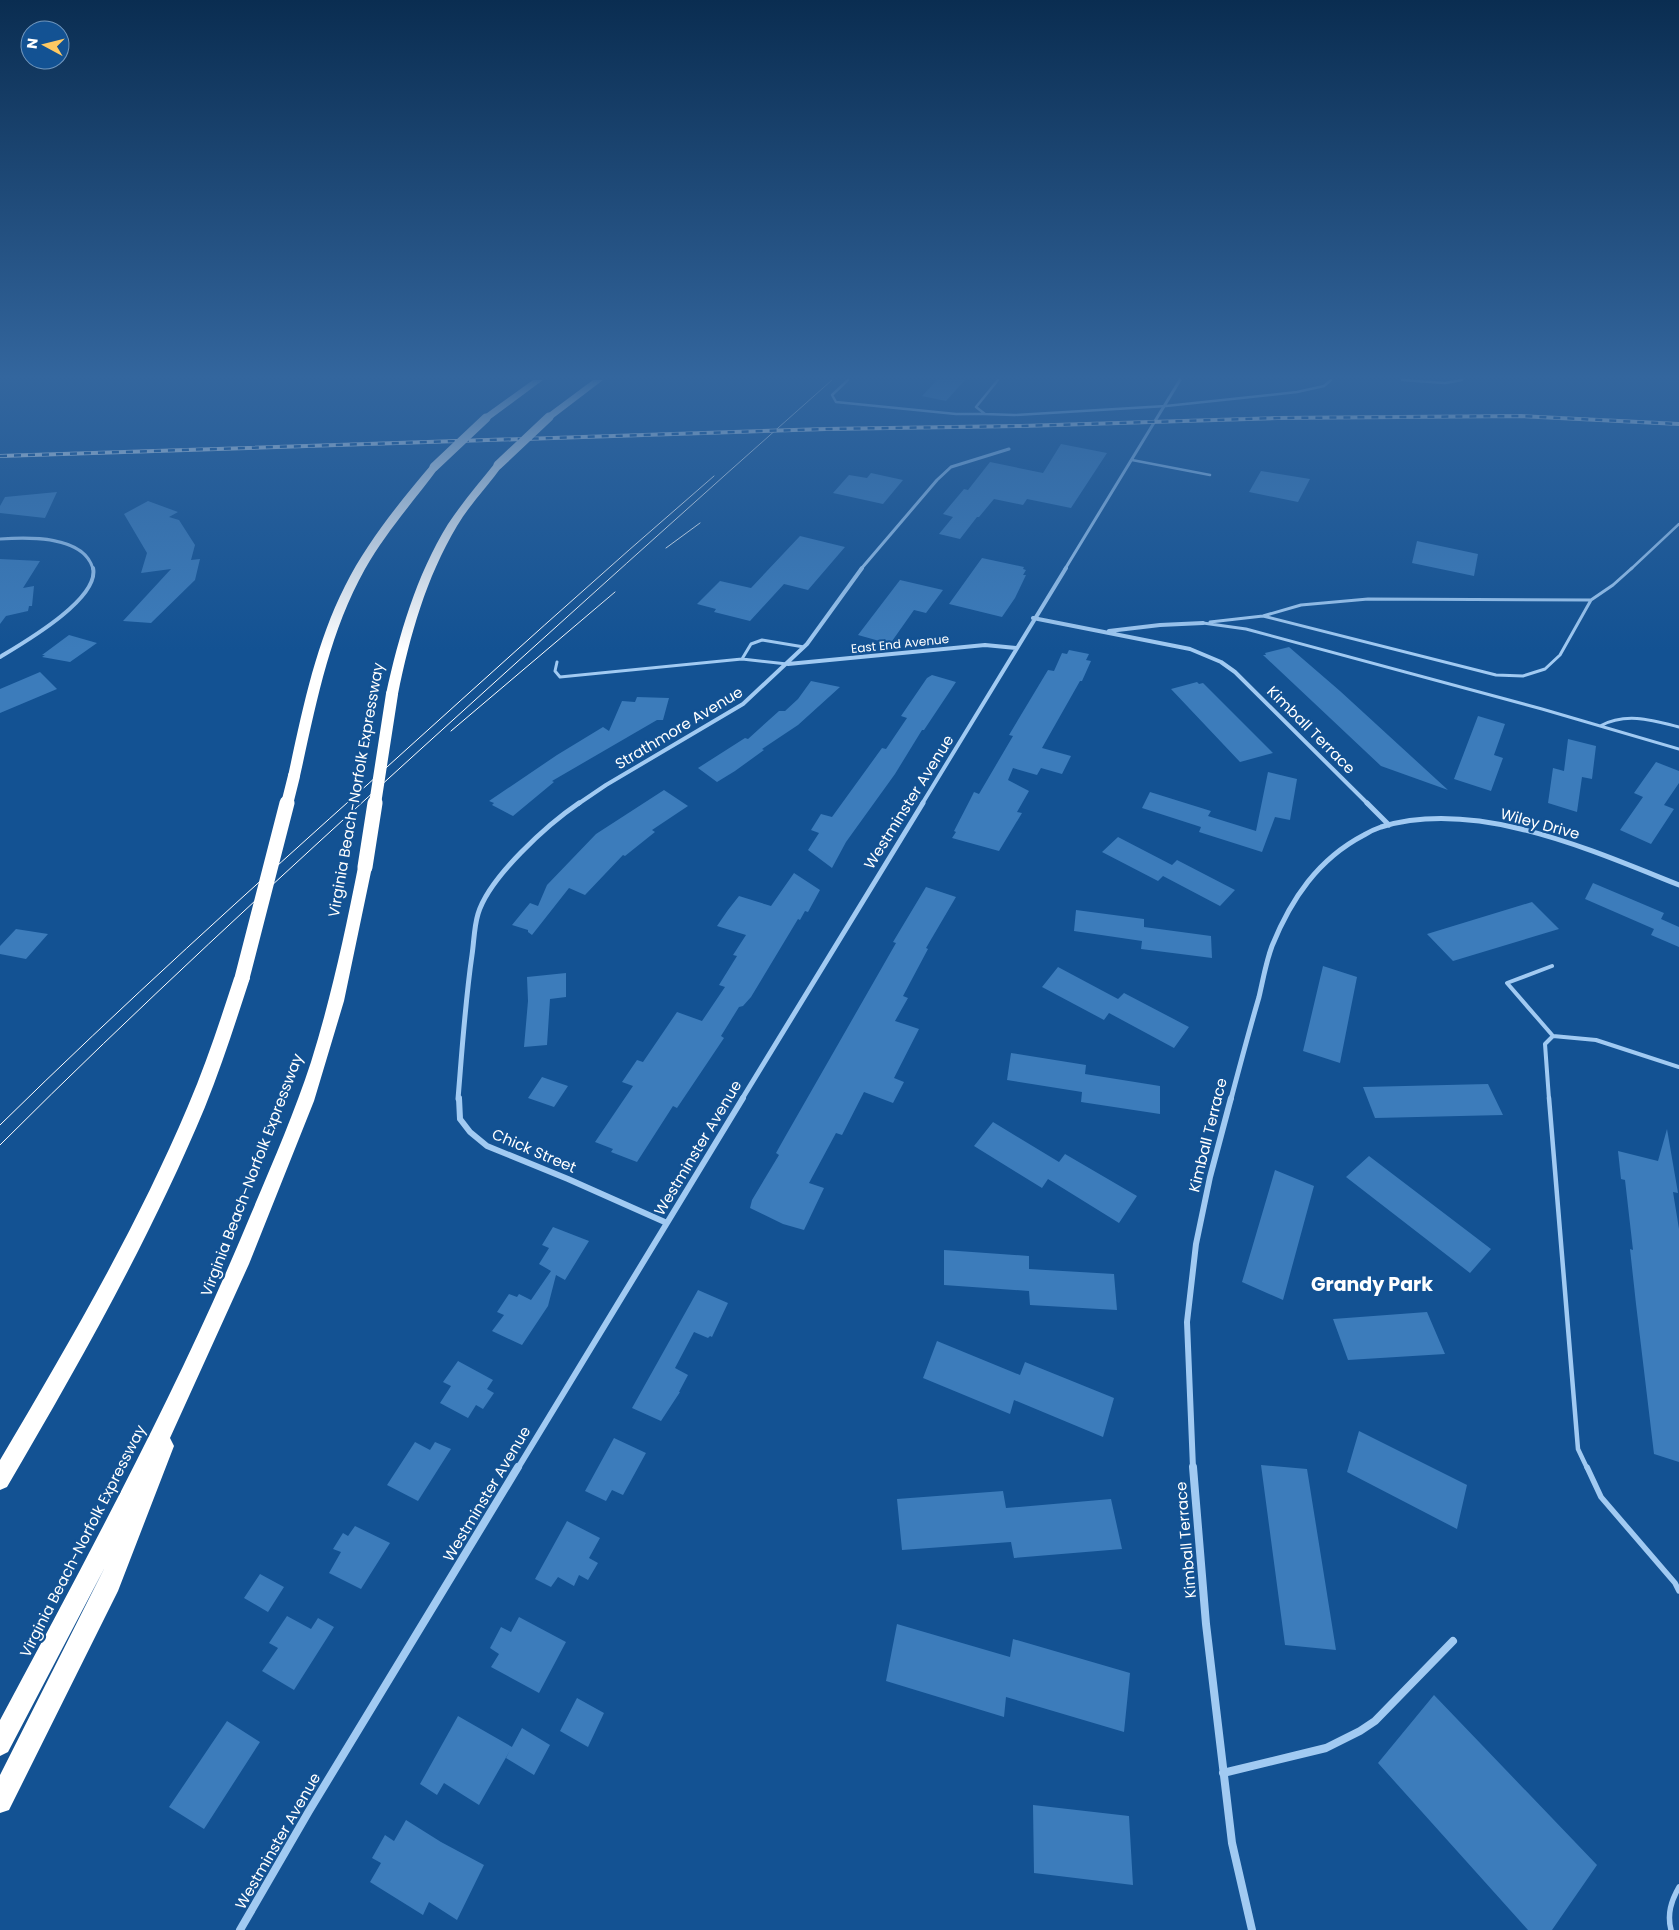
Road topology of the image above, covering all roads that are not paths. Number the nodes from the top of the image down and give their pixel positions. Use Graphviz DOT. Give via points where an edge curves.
graph roads {
  1 [pos="432,470"];
  2 [pos="495,470"];
  3 [pos="948,470"];
  4 [pos="1126,470"];
  5 [pos="1184,470"];
  6 [pos="1210,475"];
  7 [pos="1679,524"];
  8 [pos="0,540"];
  9 [pos="1591,600"];
  10 [pos="1263,616"];
  11 [pos="1034,618"];
  12 [pos="1203,623"];
  13 [pos="1104,632"];
  14 [pos="804,647"];
  15 [pos="1016,648"];
  16 [pos="0,657"];
  17 [pos="742,659"];
  18 [pos="557,662"];
  19 [pos="787,664"];
  20 [pos="1600,726"];
  21 [pos="1679,727"];
  22 [pos="1679,749"];
  23 [pos="1389,825"];
  24 [pos="1679,885"];
  25 [pos="1552,966"];
  26 [pos="465,1021"];
  27 [pos="1553,1036"];
  28 [pos="1679,1067"];
  29 [pos="667,1223"];
  30 [pos="78,1347"];
  31 [pos="200,1356"];
  32 [pos="0,1459"];
  33 [pos="0,1480"];
  34 [pos="1679,1591"];
  35 [pos="1453,1641"];
  36 [pos="0,1744"];
  37 [pos="1223,1773"];
  38 [pos="0,1801"];
  39 [pos="1679,1887"];
  40 [pos="240,1930"];
  41 [pos="1252,1930"];
  42 [pos="1671,1930"];
  1 -- 30 [label="highway, bridge" via="385,528 342,606 323,658 242,978 220,1048 189,1125 129,1251"];
  2 -- 31 [label="highway, Virginia Beach-Norfolk Expressway, bridge" via="453,524 436,554 410,617 392,694 365,867 343,976 324,1045 296,1125"];
  3 -- 14 [label="street, Strathmore Avenue" via="862,568"];
  4 -- 11 [label="street, Westminster Avenue"];
  5 -- 6 [label="lane"];
  7 -- 9 [label="lane" via="1613,585"];
  8 -- 16 [label="street" via="30,538 66,543 87,556 93,569 88,590 76,604"];
  9 -- 10 [label="lane" via="1368,599 1301,605"];
  9 -- 10 [label="lane" via="1560,655 1545,669 1523,676 1496,675"];
  10 -- 12 [label="lane"];
  11 -- 13 [label="street, Kimball Terrace"];
  11 -- 15 [label="street, Westminster Avenue"];
  12 -- 13 [label="street"];
  12 -- 20 [label="lane" via="1246,629"];
  13 -- 23 [label="street, Kimball Terrace" via="1190,649 1221,662"];
  14 -- 17 [label="lane" via="762,640 750,644"];
  14 -- 19 [label="street, Strathmore Avenue"];
  15 -- 19 [label="street, East End Avenue" via="985,645"];
  15 -- 29 [label="street, Westminster Avenue"];
  17 -- 18 [label="lane" via="560,677 554,671"];
  17 -- 19 [label="lane"];
  19 -- 26 [label="street, Strathmore Avenue" via="743,704 572,808 508,867 487,894 478,914"];
  20 -- 21 [label="lane" via="1619,718 1638,718"];
  20 -- 22 [label="lane"];
  23 -- 24 [label="street, Wiley Drive" via="1420,819 1452,819 1524,829"];
  23 -- 37 [label="street, Kimball Terrace" via="1357,836 1342,846 1300,892 1287,913 1272,946 1221,1133 1196,1244 1188,1322 1192,1455"];
  25 -- 27 [label="lane" via="1507,983"];
  26 -- 29 [label="street, Chick Street" via="458,1104 460,1119 470,1132 487,1146"];
  27 -- 28 [label="lane" via="1596,1040"];
  27 -- 34 [label="lane" via="1546,1044 1546,1064 1578,1448 1601,1497"];
  29 -- 40 [label="street, Westminster Avenue"];
  30 -- 32 [label="highway"];
  30 -- 33 [label="highway"];
  31 -- 36 [label="highway, Virginia Beach-Norfolk Expressway" via="78,1599"];
  31 -- 38 [label="highway" via="110,1583"];
  35 -- 37 [label="street" via="1375,1721 1360,1732 1326,1748"];
  37 -- 41 [label="street, Kimball Terrace" via="1232,1842"];
  39 -- 42 [label="lane" via="1672,1898 1668,1922"];
}
